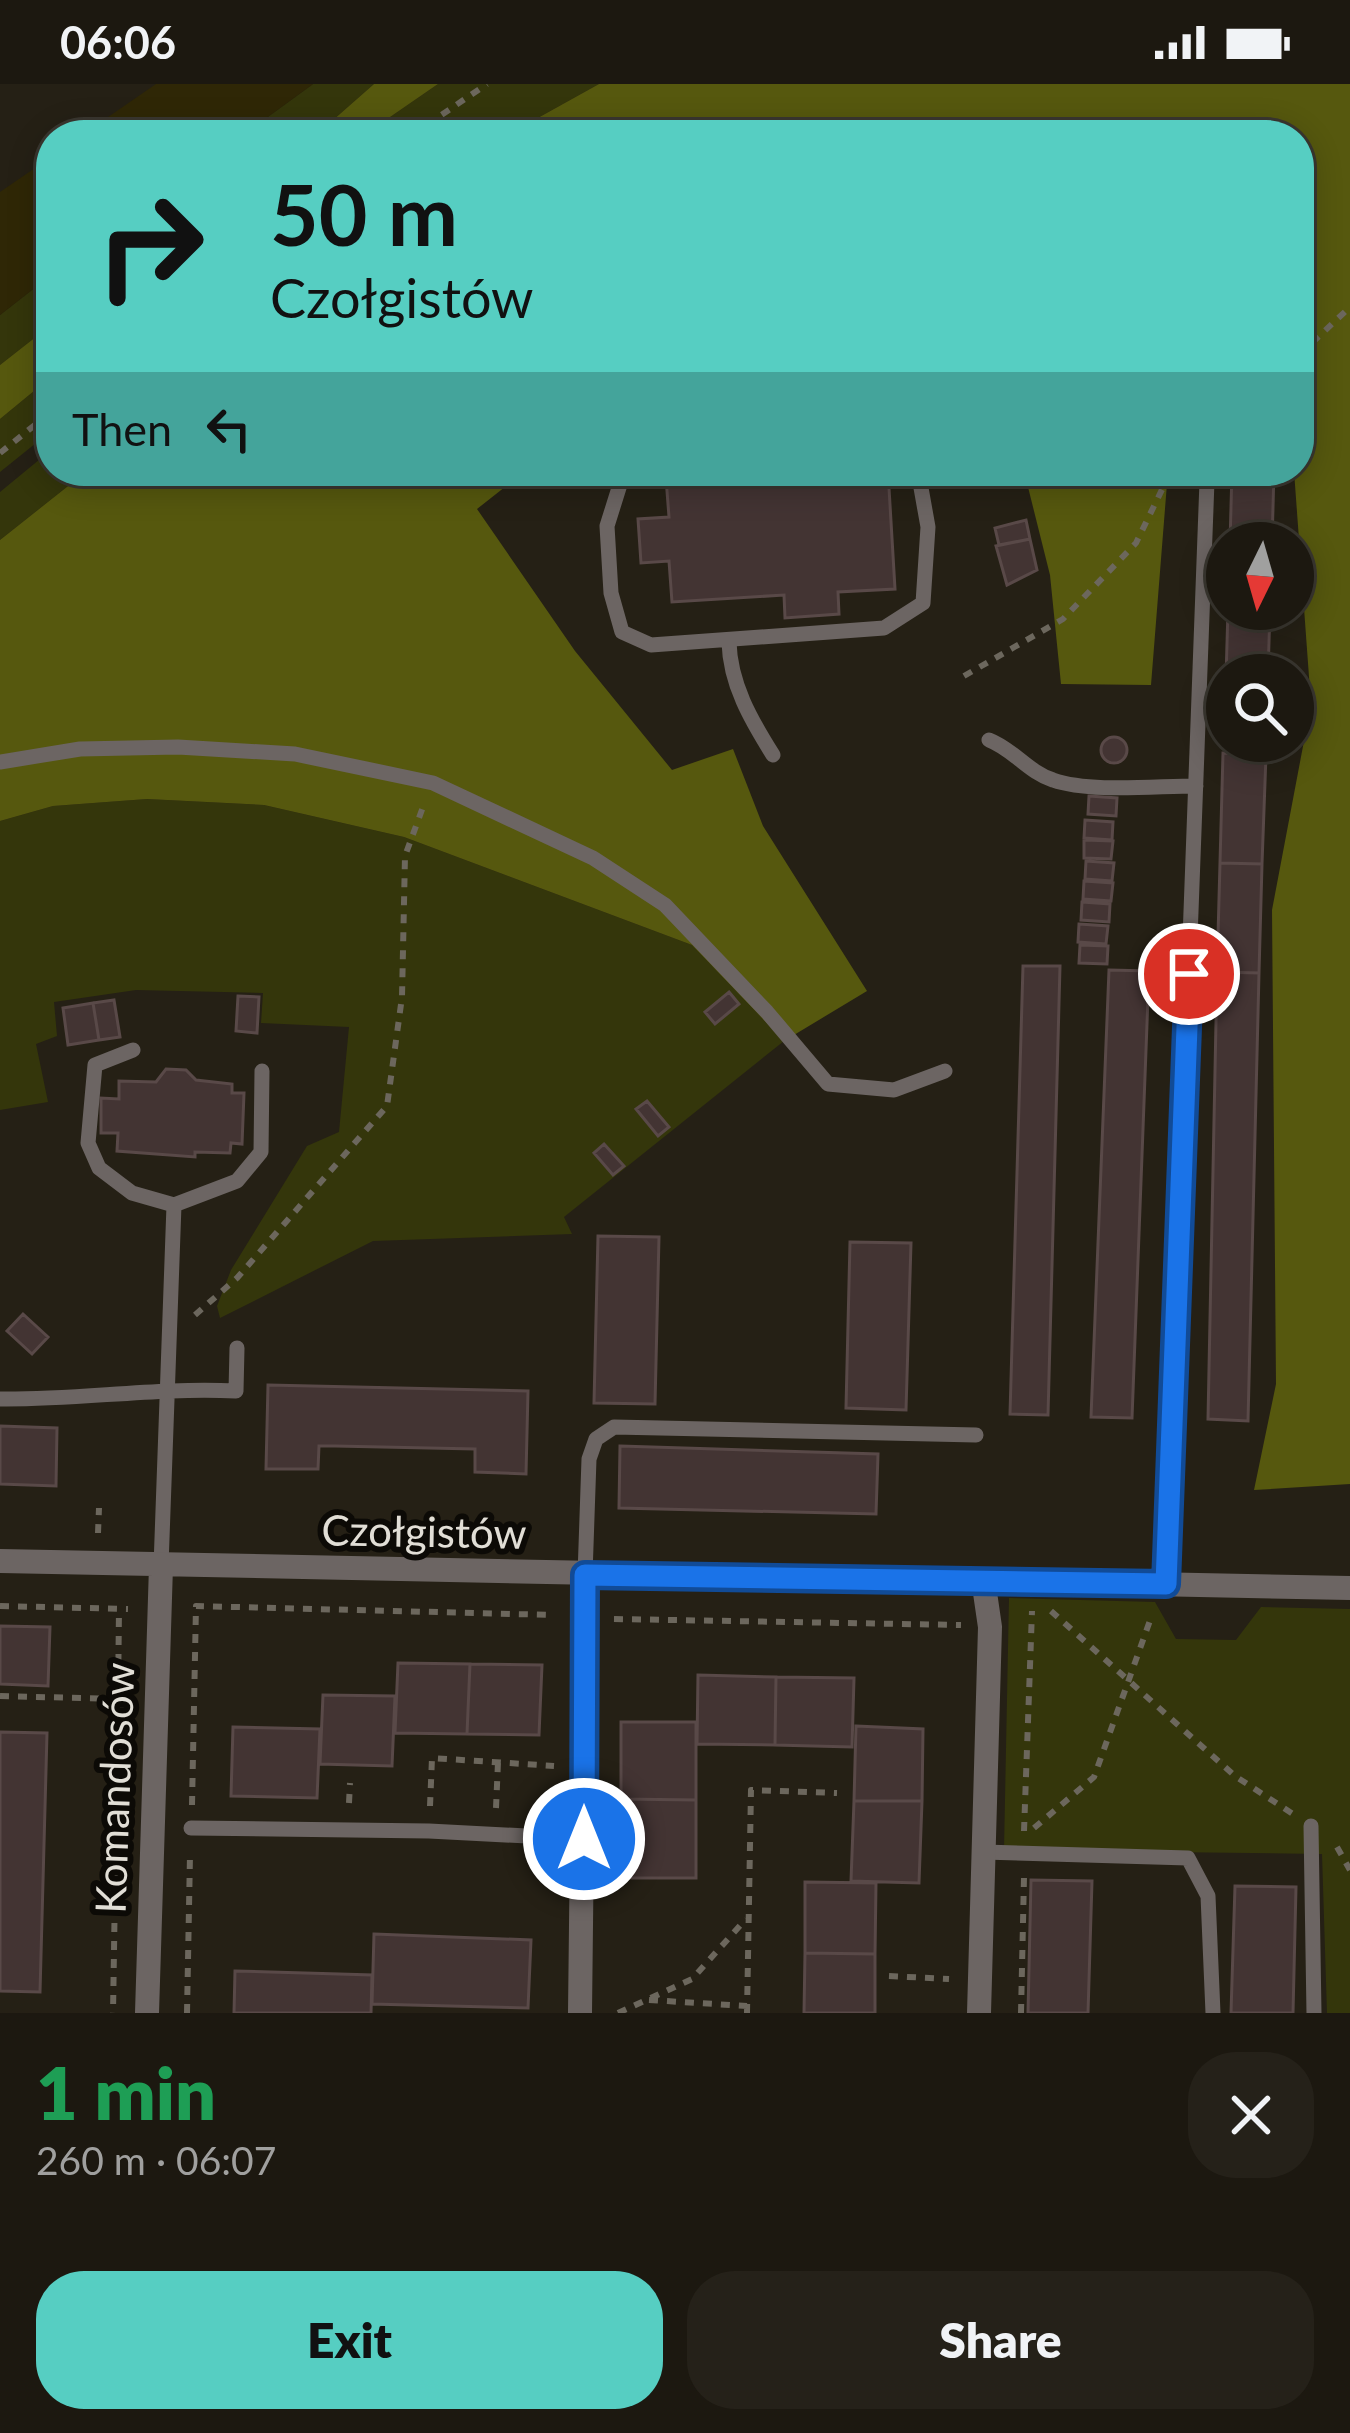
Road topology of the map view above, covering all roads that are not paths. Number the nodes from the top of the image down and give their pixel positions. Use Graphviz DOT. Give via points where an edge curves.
graph roads {
  1 [pos="619,486"];
  2 [pos="921,486"];
  3 [pos="1207,486"];
  4 [pos="729,641"];
  5 [pos="989,740"];
  6 [pos="772,755"];
  7 [pos="0,762"];
  8 [pos="1196,786"];
  9 [pos="133,1050"];
  10 [pos="945,1070"];
  11 [pos="262,1071"];
  12 [pos="174,1205"];
  13 [pos="237,1348"];
  14 [pos="169,1389"];
  15 [pos="0,1399"];
  16 [pos="976,1435"];
  17 [pos="0,1561"];
  18 [pos="161,1566"];
  19 [pos="585,1575"];
  20 [pos="983,1579"];
  21 [pos="1161,1584"];
  22 [pos="1350,1588"];
  23 [pos="1311,1826"];
  24 [pos="191,1828"];
  25 [pos="584,1839"];
  26 [pos="983,1852"];
  27 [pos="148,2013"];
  28 [pos="580,2013"];
  29 [pos="979,2013"];
  30 [pos="1213,2013"];
  31 [pos="1314,2013"];
  1 -- 4 [label="lane" via="607,526 622,632 651,645"];
  2 -- 4 [label="lane" via="928,527 923,603 884,628"];
  3 -- 8 [label="lane"];
  4 -- 6 [label="lane" via="748,714"];
  5 -- 8 [label="lane" via="1050,780"];
  7 -- 10 [label="lane" via="80,749 178,747 295,754 434,783 593,858 665,904 828,1084 894,1090"];
  8 -- 21 [label="lane"];
  9 -- 12 [label="lane" via="95,1065 88,1143 98,1168 131,1192"];
  11 -- 12 [label="lane" via="261,1152 237,1181"];
  12 -- 14 [label="lane"];
  13 -- 14 [label="lane" via="236,1391"];
  14 -- 15 [label="lane"];
  14 -- 18 [label="lane"];
  16 -- 19 [label="lane" via="614,1427 596,1439 589,1459"];
  17 -- 18 [label="street, Czołgistów"];
  18 -- 19 [label="street, Czołgistów"];
  18 -- 27 [label="street, Komandosów"];
  19 -- 20 [label="street, Czołgistów"];
  19 -- 25 [label="street"];
  20 -- 21 [label="street, Czołgistów"];
  20 -- 26 [label="street" via="990,1627"];
  21 -- 22 [label="street, Czołgistów"];
  23 -- 31 [label="lane"];
  24 -- 25 [label="lane"];
  25 -- 28 [label="street"];
  26 -- 29 [label="street"];
  26 -- 30 [label="lane" via="1188,1858 1208,1896"];
}
